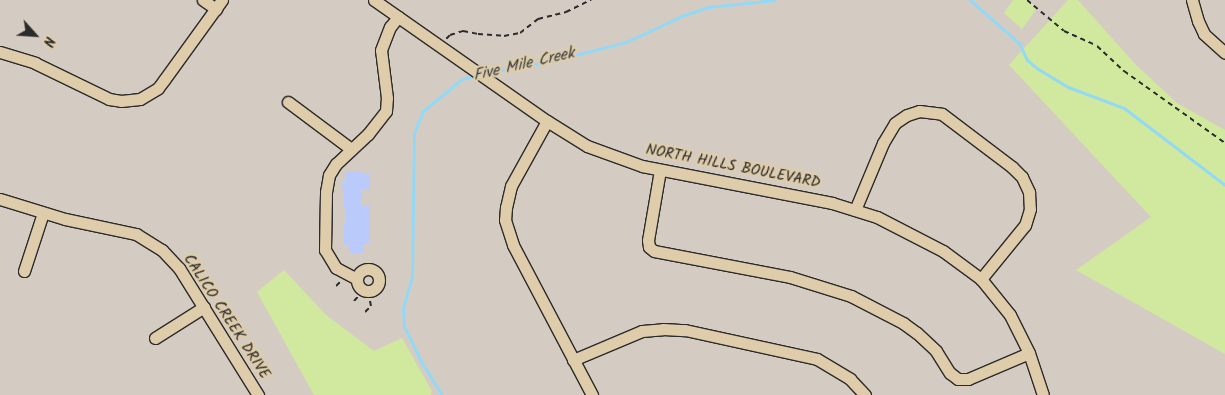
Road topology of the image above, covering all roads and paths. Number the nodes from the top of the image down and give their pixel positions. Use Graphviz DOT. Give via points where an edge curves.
graph roads {
  1 [pos="203,0"];
  2 [pos="374,0"];
  3 [pos="592,0"];
  4 [pos="1027,0"];
  5 [pos="1192,0"];
  6 [pos="219,4"];
  7 [pos="398,17"];
  8 [pos="439,46"];
  9 [pos="0,52"];
  10 [pos="1225,53"];
  11 [pos="288,102"];
  12 [pos="547,121"];
  13 [pos="1225,143"];
  14 [pos="351,149"];
  15 [pos="660,170"];
  16 [pos="0,199"];
  17 [pos="855,210"];
  18 [pos="43,213"];
  19 [pos="24,271"];
  20 [pos="357,279"];
  21 [pos="981,279"];
  22 [pos="366,291"];
  23 [pos="354,300"];
  24 [pos="204,308"];
  25 [pos="365,312"];
  26 [pos="155,338"];
  27 [pos="1029,353"];
  28 [pos="573,360"];
  29 [pos="258,395"];
  30 [pos="592,395"];
  31 [pos="865,395"];
  32 [pos="1043,395"];
  1 -- 6 [label="street"];
  2 -- 7 [label="street, NORTH HILLS BOULEVARD"];
  3 -- 8 [label="path" via="566,12 538,19 520,33 495,35 463,31 450,35"];
  4 -- 13 [label="path" via="1064,31 1097,46 1124,72"];
  5 -- 10 [label="street" via="1201,28"];
  6 -- 9 [label="street" via="158,88 129,101 109,99 35,63"];
  7 -- 8 [label="street, NORTH HILLS BOULEVARD"];
  7 -- 14 [label="street" via="390,27 381,50 386,111"];
  8 -- 12 [label="street, NORTH HILLS BOULEVARD"];
  11 -- 14 [label="street"];
  12 -- 15 [label="street, NORTH HILLS BOULEVARD" via="587,146 618,159"];
  12 -- 28 [label="street" via="511,186 505,220 513,245"];
  14 -- 20 [label="street" via="329,175 324,240 336,268"];
  15 -- 17 [label="street, NORTH HILLS BOULEVARD" via="799,195"];
  15 -- 27 [label="street" via="648,240 654,252 790,277 851,296 918,333 958,379 968,379"];
  16 -- 18 [label="street, CALICO CREEK DRIVE"];
  17 -- 21 [label="street, NORTH HILLS BOULEVARD" via="926,241"];
  17 -- 21 [label="street" via="883,143 895,123 919,112 932,111 947,116 1012,167 1022,177 1029,192 1030,209 1025,225"];
  18 -- 19 [label="street"];
  18 -- 24 [label="street, CALICO CREEK DRIVE" via="118,229 149,240 172,260"];
  20 -- 22 [label="street" via="359,286"];
  20 -- 22 [label="street" via="364,270 371,269 377,273 379,283 375,289"];
  21 -- 27 [label="street, NORTH HILLS BOULEVARD" via="1010,315"];
  22 -- 23 [label="path"];
  22 -- 25 [label="path" via="371,306"];
  24 -- 26 [label="street"];
  24 -- 29 [label="street, CALICO CREEK DRIVE"];
  27 -- 32 [label="street, NORTH HILLS BOULEVARD"];
  28 -- 30 [label="street"];
  28 -- 31 [label="street" via="642,331 685,330 817,359 850,378"];
}
